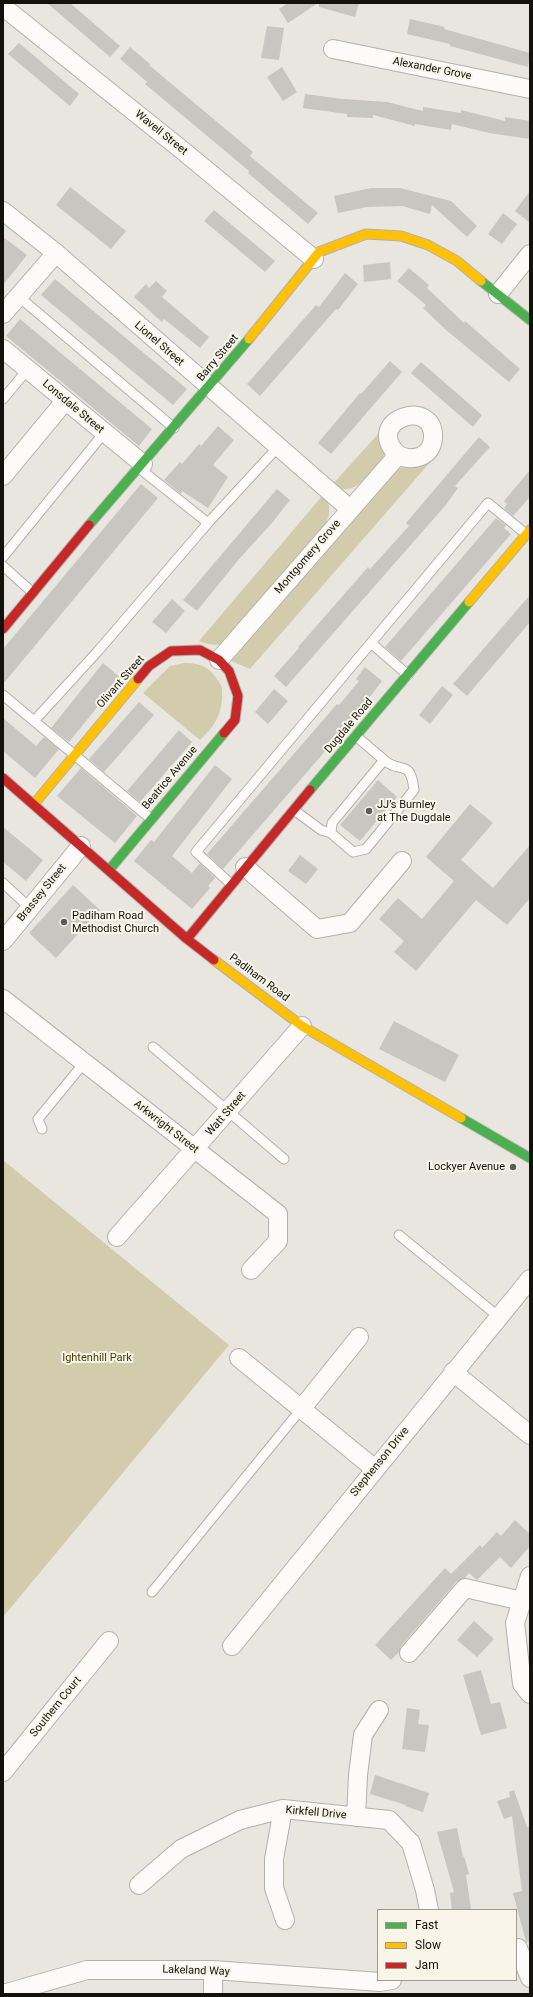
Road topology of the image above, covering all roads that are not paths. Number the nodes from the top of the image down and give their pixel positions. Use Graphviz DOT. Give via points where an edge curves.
graph roads {
  1 [pos="7,8"];
  2 [pos="333,49"];
  3 [pos="530,89"];
  4 [pos="3,211"];
  5 [pos="56,253"];
  6 [pos="530,254"];
  7 [pos="314,259"];
  8 [pos="498,294"];
  9 [pos="18,296"];
  10 [pos="3,314"];
  11 [pos="530,320"];
  12 [pos="3,349"];
  13 [pos="28,369"];
  14 [pos="208,387"];
  15 [pos="3,399"];
  16 [pos="65,401"];
  17 [pos="174,428"];
  18 [pos="104,433"];
  19 [pos="278,447"];
  20 [pos="398,455"];
  21 [pos="141,466"];
  22 [pos="3,476"];
  23 [pos="350,509"];
  24 [pos="208,523"];
  25 [pos="528,532"];
  26 [pos="3,557"];
  27 [pos="3,566"];
  28 [pos="32,592"];
  29 [pos="3,629"];
  30 [pos="371,644"];
  31 [pos="219,660"];
  32 [pos="408,675"];
  33 [pos="3,695"];
  34 [pos="238,696"];
  35 [pos="34,722"];
  36 [pos="356,736"];
  37 [pos="74,756"];
  38 [pos="384,760"];
  39 [pos="3,778"];
  40 [pos="34,804"];
  41 [pos="294,810"];
  42 [pos="152,819"];
  43 [pos="331,833"];
  44 [pos="81,846"];
  45 [pos="402,861"];
  46 [pos="245,867"];
  47 [pos="109,870"];
  48 [pos="3,883"];
  49 [pos="232,884"];
  50 [pos="30,908"];
  51 [pos="187,939"];
  52 [pos="3,941"];
  53 [pos="3,999"];
  54 [pos="302,1026"];
  55 [pos="153,1048"];
  56 [pos="84,1063"];
  57 [pos="229,1111"];
  58 [pos="42,1129"];
  59 [pos="194,1150"];
  60 [pos="530,1158"];
  61 [pos="284,1159"];
  62 [pos="399,1235"];
  63 [pos="117,1237"];
  64 [pos="252,1270"];
  65 [pos="530,1279"];
  66 [pos="499,1317"];
  67 [pos="359,1337"];
  68 [pos="239,1358"];
  69 [pos="453,1372"];
  70 [pos="302,1408"];
  71 [pos="530,1435"];
  72 [pos="375,1469"];
  73 [pos="530,1576"];
  74 [pos="152,1592"];
  75 [pos="522,1601"];
  76 [pos="109,1641"];
  77 [pos="232,1646"];
  78 [pos="409,1653"];
  79 [pos="530,1694"];
  80 [pos="379,1710"];
  81 [pos="3,1772"];
  82 [pos="284,1810"];
  83 [pos="356,1817"];
  84 [pos="139,1885"];
  85 [pos="429,1909"];
  86 [pos="285,1920"];
  87 [pos="521,1946"];
  88 [pos="213,1970"];
  89 [pos="530,1978"];
  90 [pos="386,1981"];
  91 [pos="3,1994"];
  92 [pos="213,1994"];
  1 -- 7 [label="street, Wavell Street"];
  2 -- 3 [label="street, Alexander Grove"];
  4 -- 5 [label="street, Lionel Street"];
  5 -- 9 [label="street"];
  5 -- 14 [label="street, Lionel Street"];
  6 -- 8 [label="street"];
  7 -- 8 [label="street, Barry Street" via="319,252 366,234 401,236 428,245 457,262"];
  7 -- 14 [label="street, Barry Street"];
  8 -- 11 [label="street"];
  9 -- 10 [label="street"];
  9 -- 17 [label="lane"];
  12 -- 13 [label="street, Lonsdale Street"];
  13 -- 15 [label="lane"];
  13 -- 16 [label="street, Lonsdale Street"];
  14 -- 17 [label="street, Barry Street"];
  14 -- 19 [label="street, Lionel Street"];
  16 -- 18 [label="street, Lonsdale Street"];
  16 -- 22 [label="street"];
  17 -- 21 [label="street, Barry Street"];
  18 -- 21 [label="street, Lonsdale Street"];
  18 -- 26 [label="lane"];
  19 -- 23 [label="street, Lionel Street"];
  19 -- 24 [label="lane"];
  20 -- 23 [label="street, Montgomery Grove"];
  21 -- 24 [label="lane"];
  21 -- 28 [label="street, Barry Street"];
  23 -- 31 [label="street, Montgomery Grove"];
  24 -- 35 [label="lane"];
  25 -- 30 [label="lane" via="488,503"];
  25 -- 32 [label="street, Dugdale Road"];
  27 -- 28 [label="lane"];
  28 -- 29 [label="street, Barry Street"];
  30 -- 32 [label="lane"];
  30 -- 49 [label="lane" via="196,852"];
  31 -- 34 [label="street, Olivant Street" via="228,671"];
  31 -- 37 [label="street, Olivant Street" via="200,650 171,651 149,666"];
  32 -- 36 [label="street, Dugdale Road"];
  33 -- 35 [label="lane"];
  34 -- 42 [label="street, Beatrice Avenue" via="234,720"];
  35 -- 37 [label="lane"];
  36 -- 38 [label="lane"];
  36 -- 41 [label="street, Dugdale Road"];
  37 -- 40 [label="street, Olivant Street"];
  37 -- 42 [label="lane"];
  38 -- 43 [label="lane" via="332,823"];
  38 -- 43 [label="lane" via="406,768 412,775 414,790 366,849 353,852"];
  39 -- 40 [label="street, Padiham Road"];
  40 -- 44 [label="street, Padiham Road"];
  41 -- 43 [label="lane" via="321,830"];
  41 -- 46 [label="street, Dugdale Road"];
  42 -- 47 [label="street, Beatrice Avenue"];
  44 -- 47 [label="street, Padiham Road"];
  44 -- 50 [label="street, Brassey Street"];
  45 -- 46 [label="street" via="350,923 317,929"];
  46 -- 49 [label="street, Dugdale Road"];
  47 -- 51 [label="street, Padiham Road"];
  48 -- 50 [label="lane"];
  49 -- 51 [label="street, Dugdale Road"];
  50 -- 52 [label="street, Brassey Street"];
  51 -- 54 [label="street, Padiham Road"];
  53 -- 56 [label="street, Arkwright Street"];
  54 -- 57 [label="street, Watt Street"];
  54 -- 60 [label="street, Padiham Road"];
  55 -- 57 [label="lane"];
  56 -- 58 [label="lane" via="38,1119"];
  56 -- 59 [label="street, Arkwright Street"];
  57 -- 59 [label="street, Watt Street"];
  57 -- 61 [label="lane"];
  59 -- 63 [label="street, Watt Street"];
  59 -- 64 [label="street, Arkwright Street" via="278,1214 278,1241"];
  62 -- 66 [label="lane"];
  65 -- 66 [label="street, Stephenson Drive"];
  66 -- 69 [label="street, Stephenson Drive"];
  67 -- 70 [label="street"];
  68 -- 70 [label="street"];
  69 -- 71 [label="street"];
  69 -- 72 [label="street, Stephenson Drive"];
  70 -- 72 [label="street"];
  70 -- 74 [label="lane"];
  72 -- 77 [label="street, Stephenson Drive"];
  73 -- 75 [label="street"];
  75 -- 78 [label="street" via="465,1588"];
  75 -- 79 [label="street" via="514,1624 522,1684"];
  76 -- 81 [label="street, Southern Court"];
  80 -- 83 [label="street" via="363,1735"];
  82 -- 83 [label="street, Kirkfell Drive"];
  82 -- 84 [label="street, Kirkfell Drive" via="240,1820 181,1849"];
  82 -- 86 [label="street" via="274,1859 274,1888"];
  83 -- 85 [label="street, Kirkfell Drive" via="388,1820 411,1843"];
  87 -- 89 [label="street"];
  88 -- 90 [label="street, Lakeland Way"];
  88 -- 91 [label="street, Lakeland Way" via="87,1970"];
  88 -- 92 [label="street"];
}
